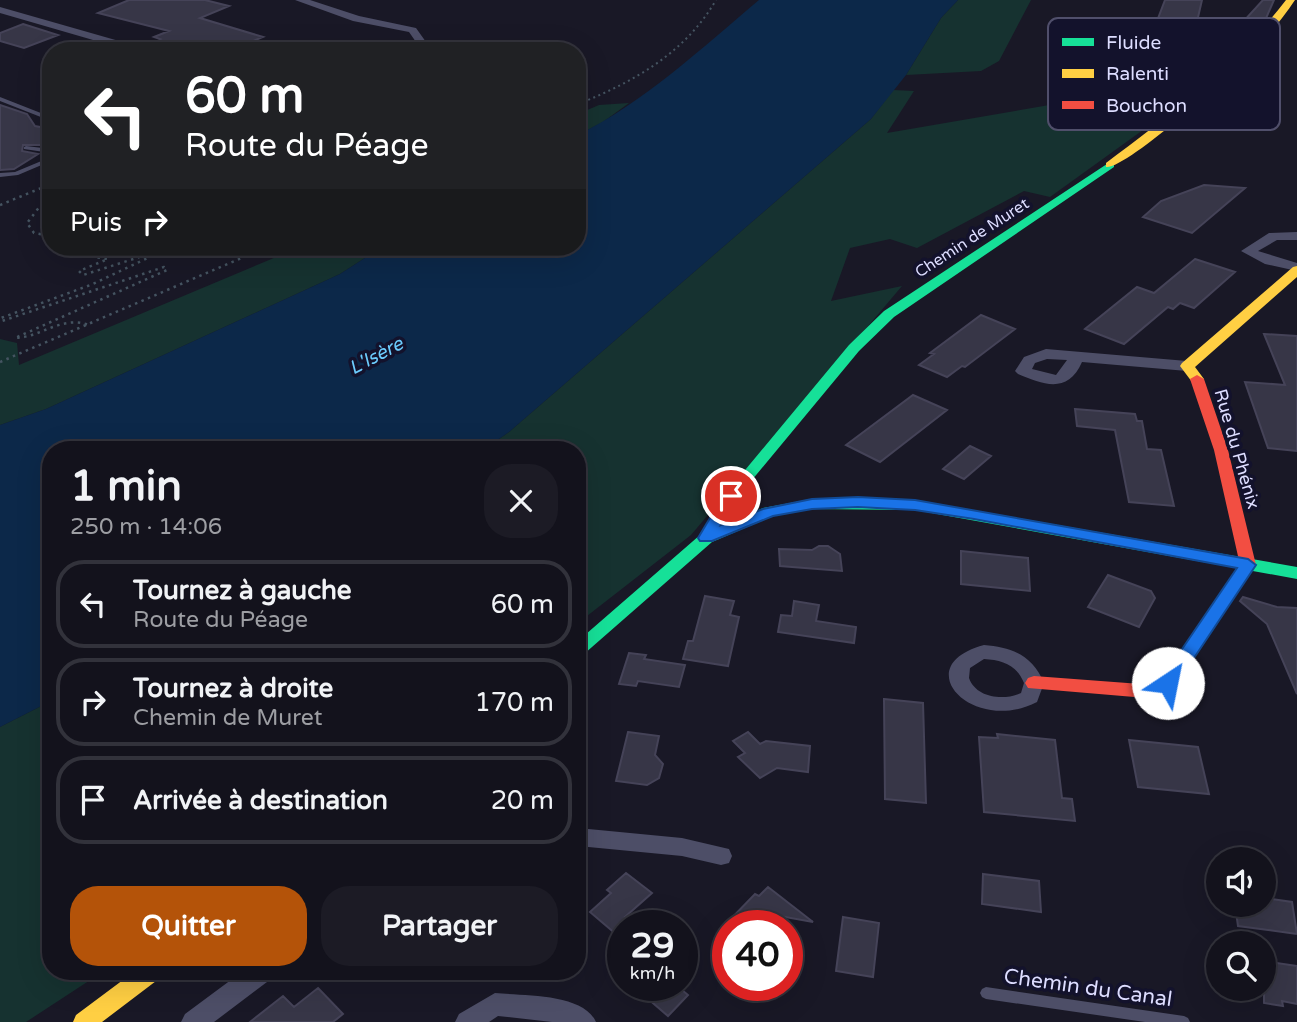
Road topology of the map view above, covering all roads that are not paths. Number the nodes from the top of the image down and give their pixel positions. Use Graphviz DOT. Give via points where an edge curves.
graph roads {
  1 [pos="300,0"];
  2 [pos="1291,0"];
  3 [pos="0,10"];
  4 [pos="1278,18"];
  5 [pos="112,42"];
  6 [pos="420,42"];
  7 [pos="0,99"];
  8 [pos="42,115"];
  9 [pos="1156,130"];
  10 [pos="26,148"];
  11 [pos="42,150"];
  12 [pos="42,163"];
  13 [pos="0,175"];
  14 [pos="1297,236"];
  15 [pos="1297,268"];
  16 [pos="1076,358"];
  17 [pos="1187,366"];
  18 [pos="706,538"];
  19 [pos="1248,565"];
  20 [pos="1297,573"];
  21 [pos="586,643"];
  22 [pos="1034,683"];
  23 [pos="586,838"];
  24 [pos="721,856"];
  25 [pos="140,980"];
  26 [pos="250,980"];
  27 [pos="986,993"];
  28 [pos="83,1022"];
  29 [pos="194,1022"];
  30 [pos="468,1022"];
  31 [pos="583,1022"];
  32 [pos="1184,1022"];
  1 -- 6 [label="street" via="357,19 412,30"];
  2 -- 4 [label="street, Chemin de Muret"];
  3 -- 5 [label="street"];
  7 -- 8 [label="lane"];
  9 -- 18 [label="street, Chemin de Muret" via="889,314 853,348 731,496"];
  10 -- 11 [label="lane"];
  12 -- 13 [label="lane"];
  14 -- 15 [label="street" via="1274,236 1248,251"];
  15 -- 17 [label="street"];
  16 -- 17 [label="street"];
  17 -- 19 [label="street, Rue du Phénix" via="1195,374 1221,450"];
  18 -- 19 [label="street" via="769,512 812,504 869,502 974,514"];
  18 -- 21 [label="street"];
  19 -- 20 [label="street"];
  19 -- 22 [label="street" via="1158,692"];
  23 -- 24 [label="street" via="682,847"];
  25 -- 28 [label="street"];
  26 -- 29 [label="street"];
  27 -- 32 [label="lane, Chemin du Canal"];
  30 -- 31 [label="street" via="495,1004 572,1013"];
}
